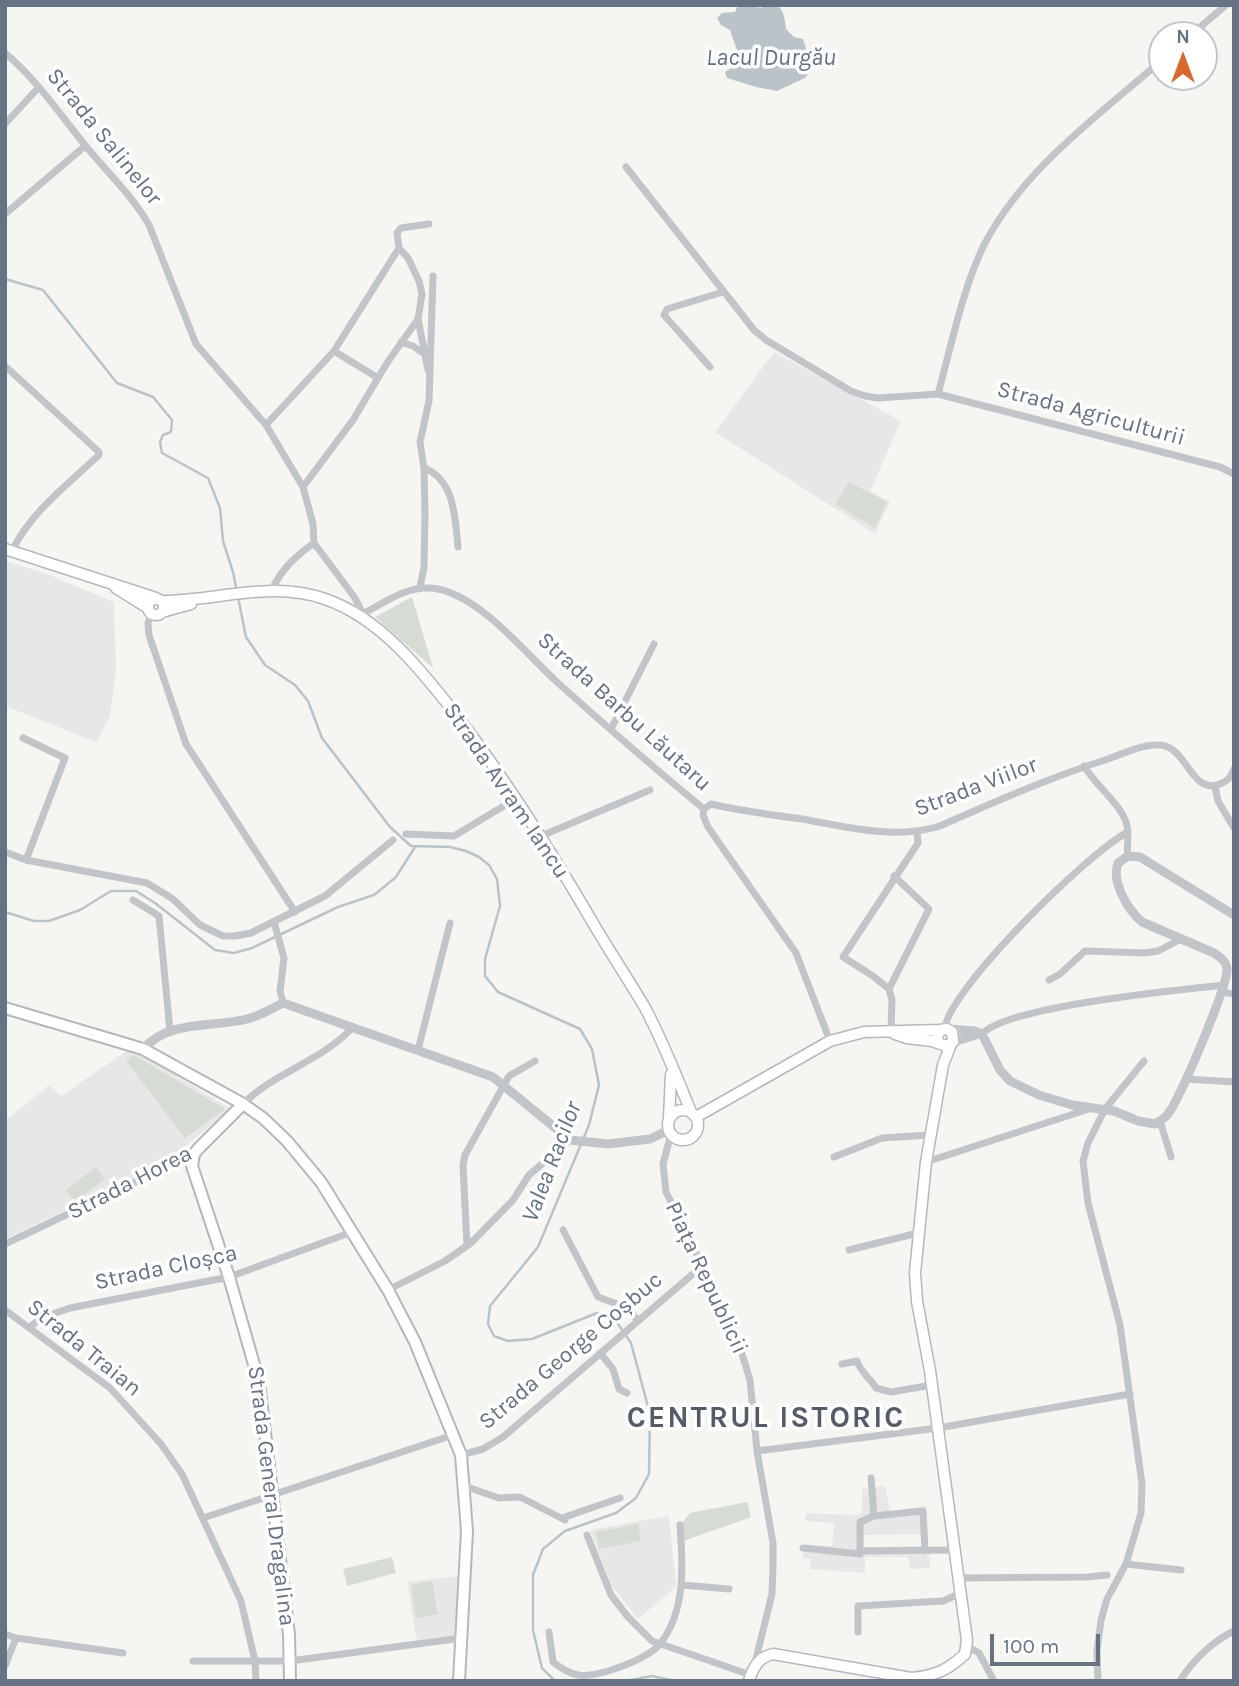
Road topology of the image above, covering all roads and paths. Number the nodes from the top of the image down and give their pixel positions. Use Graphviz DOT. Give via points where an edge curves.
graph roads {
  1 [pos="1226,5"];
  2 [pos="1207,21"];
  3 [pos="5,53"];
  4 [pos="1148,72"];
  5 [pos="39,87"];
  6 [pos="5,124"];
  7 [pos="85,146"];
  8 [pos="626,167"];
  9 [pos="5,214"];
  10 [pos="429,224"];
  11 [pos="398,248"];
  12 [pos="433,276"];
  13 [pos="723,292"];
  14 [pos="418,319"];
  15 [pos="401,342"];
  16 [pos="334,351"];
  17 [pos="424,354"];
  18 [pos="5,366"];
  19 [pos="709,367"];
  20 [pos="378,378"];
  21 [pos="430,381"];
  22 [pos="938,394"];
  23 [pos="266,425"];
  24 [pos="424,468"];
  25 [pos="1234,474"];
  26 [pos="303,487"];
  27 [pos="314,543"];
  28 [pos="458,548"];
  29 [pos="10,551"];
  30 [pos="113,585"];
  31 [pos="420,587"];
  32 [pos="272,590"];
  33 [pos="159,599"];
  34 [pos="212,599"];
  35 [pos="149,611"];
  36 [pos="162,612"];
  37 [pos="361,615"];
  38 [pos="654,645"];
  39 [pos="611,729"];
  40 [pos="23,738"];
  41 [pos="1084,766"];
  42 [pos="1234,769"];
  43 [pos="1214,786"];
  44 [pos="650,790"];
  45 [pos="517,798"];
  46 [pos="704,809"];
  47 [pos="1234,828"];
  48 [pos="917,831"];
  49 [pos="1128,832"];
  50 [pos="405,834"];
  51 [pos="541,836"];
  52 [pos="393,840"];
  53 [pos="5,852"];
  54 [pos="1128,856"];
  55 [pos="26,860"];
  56 [pos="894,876"];
  57 [pos="133,900"];
  58 [pos="295,912"];
  59 [pos="1234,915"];
  60 [pos="274,922"];
  61 [pos="450,923"];
  62 [pos="1181,939"];
  63 [pos="1049,980"];
  64 [pos="1223,988"];
  65 [pos="889,989"];
  66 [pos="1234,994"];
  67 [pos="283,1003"];
  68 [pos="5,1008"];
  69 [pos="353,1027"];
  70 [pos="944,1029"];
  71 [pos="170,1031"];
  72 [pos="891,1032"];
  73 [pos="982,1034"];
  74 [pos="830,1041"];
  75 [pos="939,1043"];
  76 [pos="952,1043"];
  77 [pos="143,1049"];
  78 [pos="418,1050"];
  79 [pos="534,1061"];
  80 [pos="1144,1062"];
  81 [pos="671,1067"];
  82 [pos="1186,1079"];
  83 [pos="1234,1082"];
  84 [pos="504,1084"];
  85 [pos="243,1104"];
  86 [pos="1092,1108"];
  87 [pos="1105,1109"];
  88 [pos="694,1115"];
  89 [pos="1160,1121"];
  90 [pos="669,1128"];
  91 [pos="930,1135"];
  92 [pos="572,1141"];
  93 [pos="194,1154"];
  94 [pos="834,1157"];
  95 [pos="1171,1157"];
  96 [pos="926,1162"];
  97 [pos="466,1226"];
  98 [pos="563,1230"];
  99 [pos="482,1231"];
  100 [pos="352,1232"];
  101 [pos="918,1233"];
  102 [pos="5,1244"];
  103 [pos="467,1246"];
  104 [pos="849,1250"];
  105 [pos="701,1268"];
  106 [pos="229,1278"];
  107 [pos="388,1290"];
  108 [pos="5,1310"];
  109 [pos="636,1322"];
  110 [pos="29,1328"];
  111 [pos="600,1353"];
  112 [pos="842,1364"];
  113 [pos="932,1385"];
  114 [pos="627,1393"];
  115 [pos="1130,1394"];
  116 [pos="938,1428"];
  117 [pos="453,1435"];
  118 [pos="757,1451"];
  119 [pos="461,1455"];
  120 [pos="871,1478"];
  121 [pos="464,1486"];
  122 [pos="273,1493"];
  123 [pos="620,1498"];
  124 [pos="874,1516"];
  125 [pos="203,1518"];
  126 [pos="680,1524"];
  127 [pos="587,1535"];
  128 [pos="803,1548"];
  129 [pos="925,1550"];
  130 [pos="955,1550"];
  131 [pos="860,1552"];
  132 [pos="1126,1564"];
  133 [pos="1181,1570"];
  134 [pos="1107,1575"];
  135 [pos="958,1578"];
  136 [pos="682,1585"];
  137 [pos="729,1589"];
  138 [pos="959,1594"];
  139 [pos="1234,1631"];
  140 [pos="549,1632"];
  141 [pos="858,1632"];
  142 [pos="5,1634"];
  143 [pos="16,1638"];
  144 [pos="462,1638"];
  145 [pos="659,1645"];
  146 [pos="967,1646"];
  147 [pos="123,1653"];
  148 [pos="193,1661"];
  149 [pos="255,1661"];
  150 [pos="290,1661"];
  151 [pos="5,1666"];
  152 [pos="751,1675"];
  153 [pos="928,1679"];
  154 [pos="256,1681"];
  155 [pos="290,1681"];
  156 [pos="459,1681"];
  157 [pos="994,1681"];
  158 [pos="1098,1681"];
  159 [pos="1180,1681"];
  1 -- 2 [label="street"];
  3 -- 5 [label="street, Strada Salinelor"];
  4 -- 22 [label="street" via="1029,178 1001,215 974,268"];
  5 -- 6 [label="street"];
  5 -- 7 [label="street, Strada Salinelor"];
  7 -- 9 [label="street"];
  7 -- 23 [label="street, Strada Salinelor" via="140,209 197,344"];
  8 -- 13 [label="street, Strada Agriculturii"];
  10 -- 11 [label="street" via="401,228"];
  11 -- 14 [label="street" via="419,281"];
  11 -- 16 [label="street"];
  12 -- 21 [label="street"];
  13 -- 19 [label="street" via="667,309 664,315"];
  13 -- 22 [label="street, Strada Agriculturii" via="766,340 851,391 878,398"];
  14 -- 15 [label="street"];
  14 -- 17 [label="street"];
  15 -- 17 [label="street"];
  15 -- 20 [label="street"];
  16 -- 20 [label="street"];
  16 -- 23 [label="street"];
  17 -- 21 [label="street"];
  18 -- 29 [label="street" via="99,452 33,517"];
  20 -- 26 [label="street"];
  21 -- 24 [label="street" via="419,442"];
  22 -- 25 [label="street, Strada Agriculturii"];
  23 -- 26 [label="street, Strada Salinelor"];
  24 -- 28 [label="street" via="444,481"];
  24 -- 31 [label="street"];
  26 -- 27 [label="street, Strada Salinelor"];
  27 -- 32 [label="street" via="292,560"];
  27 -- 37 [label="street, Strada Salinelor" via="355,598"];
  29 -- 30 [label="main road"];
  30 -- 33 [label="main road"];
  30 -- 35 [label="main road"];
  31 -- 37 [label="street"];
  31 -- 39 [label="street, Strada Barbu Lăutaru" via="450,592 499,625"];
  32 -- 34 [label="main road, Strada Avram Iancu"];
  32 -- 37 [label="main road, Strada Avram Iancu" via="312,595"];
  33 -- 34 [label="main road"];
  33 -- 35 [label="main road" via="150,600"];
  33 -- 36 [label="main road"];
  34 -- 36 [label="main road"];
  35 -- 36 [label="main road"];
  35 -- 58 [label="street" via="149,635 183,737"];
  37 -- 45 [label="main road, Strada Avram Iancu" via="429,680"];
  38 -- 39 [label="street"];
  39 -- 46 [label="street, Strada Barbu Lăutaru"];
  40 -- 55 [label="street" via="65,758"];
  41 -- 43 [label="street, Strada Viilor" via="1163,745 1172,747 1198,780"];
  41 -- 48 [label="street, Strada Viilor" via="940,826"];
  41 -- 49 [label="street" via="1120,810"];
  42 -- 43 [label="street" via="1230,778"];
  43 -- 47 [label="street"];
  44 -- 51 [label="street"];
  45 -- 50 [label="street" via="454,836"];
  45 -- 51 [label="main road, Strada Avram Iancu"];
  46 -- 48 [label="street, Strada Viilor" via="711,804 855,828"];
  46 -- 74 [label="street, Strada Barbu Lăutaru" via="704,819 715,837 796,953"];
  48 -- 56 [label="street" via="918,843"];
  49 -- 54 [label="street"];
  49 -- 70 [label="street" via="1074,872 996,953 948,1016"];
  51 -- 81 [label="main road, Strada Avram Iancu" via="645,1009"];
  52 -- 58 [label="street" via="325,896"];
  53 -- 55 [label="street"];
  54 -- 59 [label="street" via="1140,856"];
  54 -- 62 [label="street" via="1118,863 1116,877 1129,908 1142,922"];
  55 -- 60 [label="street" via="148,883 200,925 223,936 251,933"];
  56 -- 65 [label="street" via="929,909"];
  56 -- 65 [label="street" via="843,957"];
  57 -- 71 [label="street" via="159,916"];
  58 -- 60 [label="street"];
  60 -- 67 [label="street" via="285,958 280,991"];
  61 -- 78 [label="street"];
  62 -- 63 [label="street" via="1145,953 1085,951"];
  62 -- 64 [label="street" via="1224,961"];
  64 -- 66 [label="street"];
  64 -- 73 [label="street" via="1038,1011 993,1025"];
  64 -- 82 [label="street"];
  65 -- 72 [label="street"];
  67 -- 69 [label="street"];
  67 -- 71 [label="street" via="245,1020"];
  68 -- 77 [label="main road"];
  69 -- 78 [label="street"];
  69 -- 85 [label="street"];
  70 -- 72 [label="main road"];
  70 -- 73 [label="street"];
  70 -- 75 [label="main road" via="937,1035"];
  70 -- 76 [label="main road" via="954,1034"];
  71 -- 77 [label="street"];
  72 -- 74 [label="main road" via="864,1032"];
  72 -- 75 [label="main road"];
  73 -- 76 [label="street"];
  73 -- 86 [label="street" via="1010,1081 1039,1096"];
  74 -- 88 [label="main road"];
  75 -- 76 [label="main road"];
  76 -- 91 [label="main road" via="943,1065"];
  77 -- 85 [label="main road"];
  78 -- 84 [label="street"];
  79 -- 84 [label="street"];
  80 -- 87 [label="street"];
  81 -- 88 [label="main road, Strada Avram Iancu"];
  81 -- 90 [label="main road, Strada Avram Iancu"];
  82 -- 83 [label="street"];
  82 -- 89 [label="street"];
  84 -- 92 [label="street"];
  84 -- 97 [label="street" via="464,1159"];
  85 -- 93 [label="main road, Strada Horea"];
  85 -- 100 [label="main road" via="287,1141 321,1182"];
  86 -- 87 [label="street"];
  86 -- 96 [label="street"];
  87 -- 89 [label="street" via="1138,1121"];
  87 -- 115 [label="street" via="1082,1168 1087,1203 1115,1300"];
  88 -- 90 [label="main road" via="678,1110"];
  88 -- 90 [label="main road" via="698,1128 691,1137 681,1140"];
  89 -- 95 [label="street"];
  90 -- 92 [label="street" via="650,1139"];
  90 -- 105 [label="street, Piața Republicii" via="663,1183"];
  91 -- 94 [label="street" via="882,1139"];
  91 -- 96 [label="main road"];
  92 -- 99 [label="street" via="529,1175 513,1200"];
  93 -- 102 [label="street, Strada Horea"];
  93 -- 106 [label="main road, Strada General Dragalina" via="193,1174"];
  96 -- 101 [label="main road"];
  97 -- 99 [label="street"];
  97 -- 103 [label="street"];
  98 -- 109 [label="street" via="598,1297 628,1308"];
  99 -- 103 [label="street"];
  100 -- 106 [label="street, Strada Cloșca"];
  100 -- 107 [label="main road"];
  101 -- 104 [label="street"];
  101 -- 113 [label="main road" via="916,1301"];
  103 -- 107 [label="street"];
  105 -- 109 [label="street, Strada George Coșbuc"];
  105 -- 118 [label="street, Piața Republicii" via="745,1361"];
  106 -- 110 [label="street, Strada Cloșca" via="70,1308 41,1318"];
  106 -- 122 [label="main road, Strada General Dragalina" via="259,1382"];
  107 -- 117 [label="main road"];
  108 -- 110 [label="street, Strada Traian"];
  109 -- 111 [label="street, Strada George Coșbuc"];
  110 -- 125 [label="street, Strada Traian" via="110,1388 136,1416 182,1475"];
  111 -- 114 [label="street" via="614,1369 619,1389"];
  111 -- 119 [label="street, Strada George Coșbuc" via="503,1437"];
  112 -- 113 [label="street" via="856,1362 876,1388 883,1390"];
  113 -- 116 [label="main road"];
  115 -- 116 [label="street"];
  115 -- 132 [label="street" via="1142,1504"];
  116 -- 118 [label="street"];
  116 -- 130 [label="main road"];
  117 -- 119 [label="main road"];
  117 -- 122 [label="street"];
  118 -- 152 [label="street, Piața Republicii" via="774,1565 772,1594"];
  119 -- 121 [label="main road"];
  120 -- 124 [label="street"];
  121 -- 123 [label="street" via="499,1498 520,1497 564,1519"];
  121 -- 144 [label="main road" via="467,1531"];
  122 -- 125 [label="street"];
  122 -- 150 [label="main road, Strada General Dragalina"];
  124 -- 129 [label="street" via="923,1511"];
  124 -- 131 [label="street" via="860,1522"];
  125 -- 149 [label="street, Strada Traian" via="241,1601"];
  126 -- 136 [label="street"];
  127 -- 145 [label="street" via="611,1594"];
  128 -- 131 [label="street"];
  129 -- 130 [label="street"];
  129 -- 131 [label="street"];
  130 -- 135 [label="main road"];
  132 -- 133 [label="street"];
  132 -- 158 [label="street" via="1101,1620"];
  134 -- 135 [label="street"];
  135 -- 138 [label="main road"];
  136 -- 137 [label="street"];
  136 -- 145 [label="street" via="672,1622"];
  138 -- 141 [label="street" via="943,1601 858,1606"];
  138 -- 146 [label="main road"];
  139 -- 159 [label="street" via="1188,1667"];
  140 -- 145 [label="street" via="553,1662 578,1676 641,1659"];
  142 -- 143 [label="street"];
  143 -- 147 [label="street"];
  143 -- 151 [label="street"];
  144 -- 150 [label="street"];
  144 -- 156 [label="main road"];
  145 -- 152 [label="street"];
  146 -- 153 [label="main road" via="953,1665"];
  146 -- 157 [label="street" via="979,1653"];
  148 -- 149 [label="street"];
  149 -- 150 [label="street"];
  149 -- 154 [label="street, Strada Traian"];
  150 -- 155 [label="main road, Strada General Dragalina"];
  152 -- 153 [label="main road" via="760,1659 773,1654"];
}
